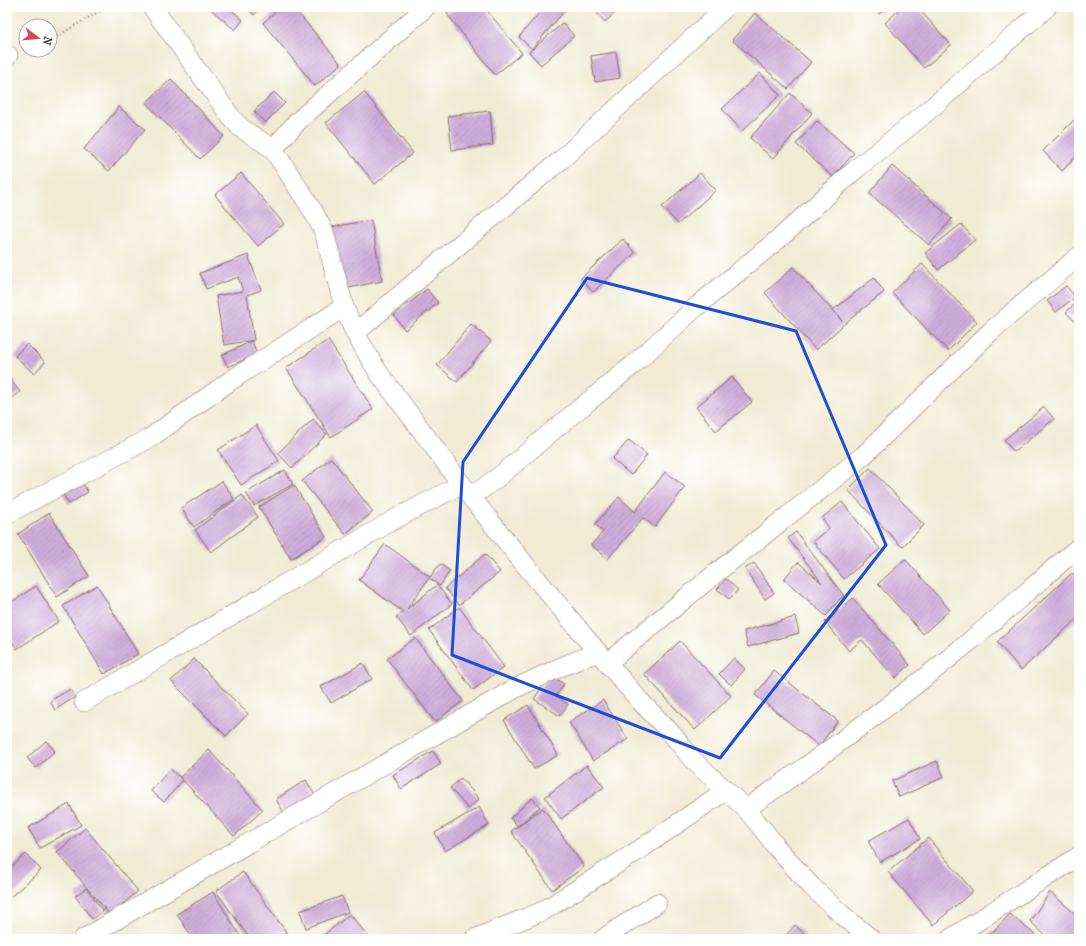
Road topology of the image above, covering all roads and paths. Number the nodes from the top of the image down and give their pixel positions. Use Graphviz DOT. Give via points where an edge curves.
graph roads {
  1 [pos="107,7"];
  2 [pos="152,7"];
  3 [pos="426,7"];
  4 [pos="726,7"];
  5 [pos="1047,7"];
  6 [pos="58,35"];
  7 [pos="273,149"];
  8 [pos="1079,256"];
  9 [pos="344,307"];
  10 [pos="355,333"];
  11 [pos="466,491"];
  12 [pos="7,514"];
  13 [pos="1079,547"];
  14 [pos="603,657"];
  15 [pos="84,702"];
  16 [pos="726,791"];
  17 [pos="746,809"];
  18 [pos="1079,856"];
  19 [pos="657,903"];
  20 [pos="83,939"];
  21 [pos="474,939"];
  22 [pos="603,939"];
  23 [pos="871,939"];
  24 [pos="950,939"];
  1 -- 6 [label="path"];
  2 -- 7 [label="street" via="231,117 241,128"];
  3 -- 7 [label="street" via="297,122"];
  4 -- 10 [label="street" via="562,159"];
  5 -- 11 [label="street" via="501,475"];
  7 -- 9 [label="street" via="324,232"];
  8 -- 14 [label="street" via="992,331 863,456 721,569"];
  9 -- 10 [label="street"];
  9 -- 12 [label="street" via="230,381 150,438"];
  10 -- 11 [label="street" via="378,372"];
  11 -- 14 [label="street"];
  11 -- 15 [label="street" via="397,518"];
  13 -- 17 [label="street" via="906,692"];
  14 -- 16 [label="street" via="693,760"];
  14 -- 20 [label="street" via="563,666 516,688"];
  16 -- 17 [label="street"];
  16 -- 21 [label="street" via="543,911"];
  17 -- 23 [label="street" via="812,887"];
  18 -- 24 [label="street"];
  19 -- 22 [label="street"];
}
